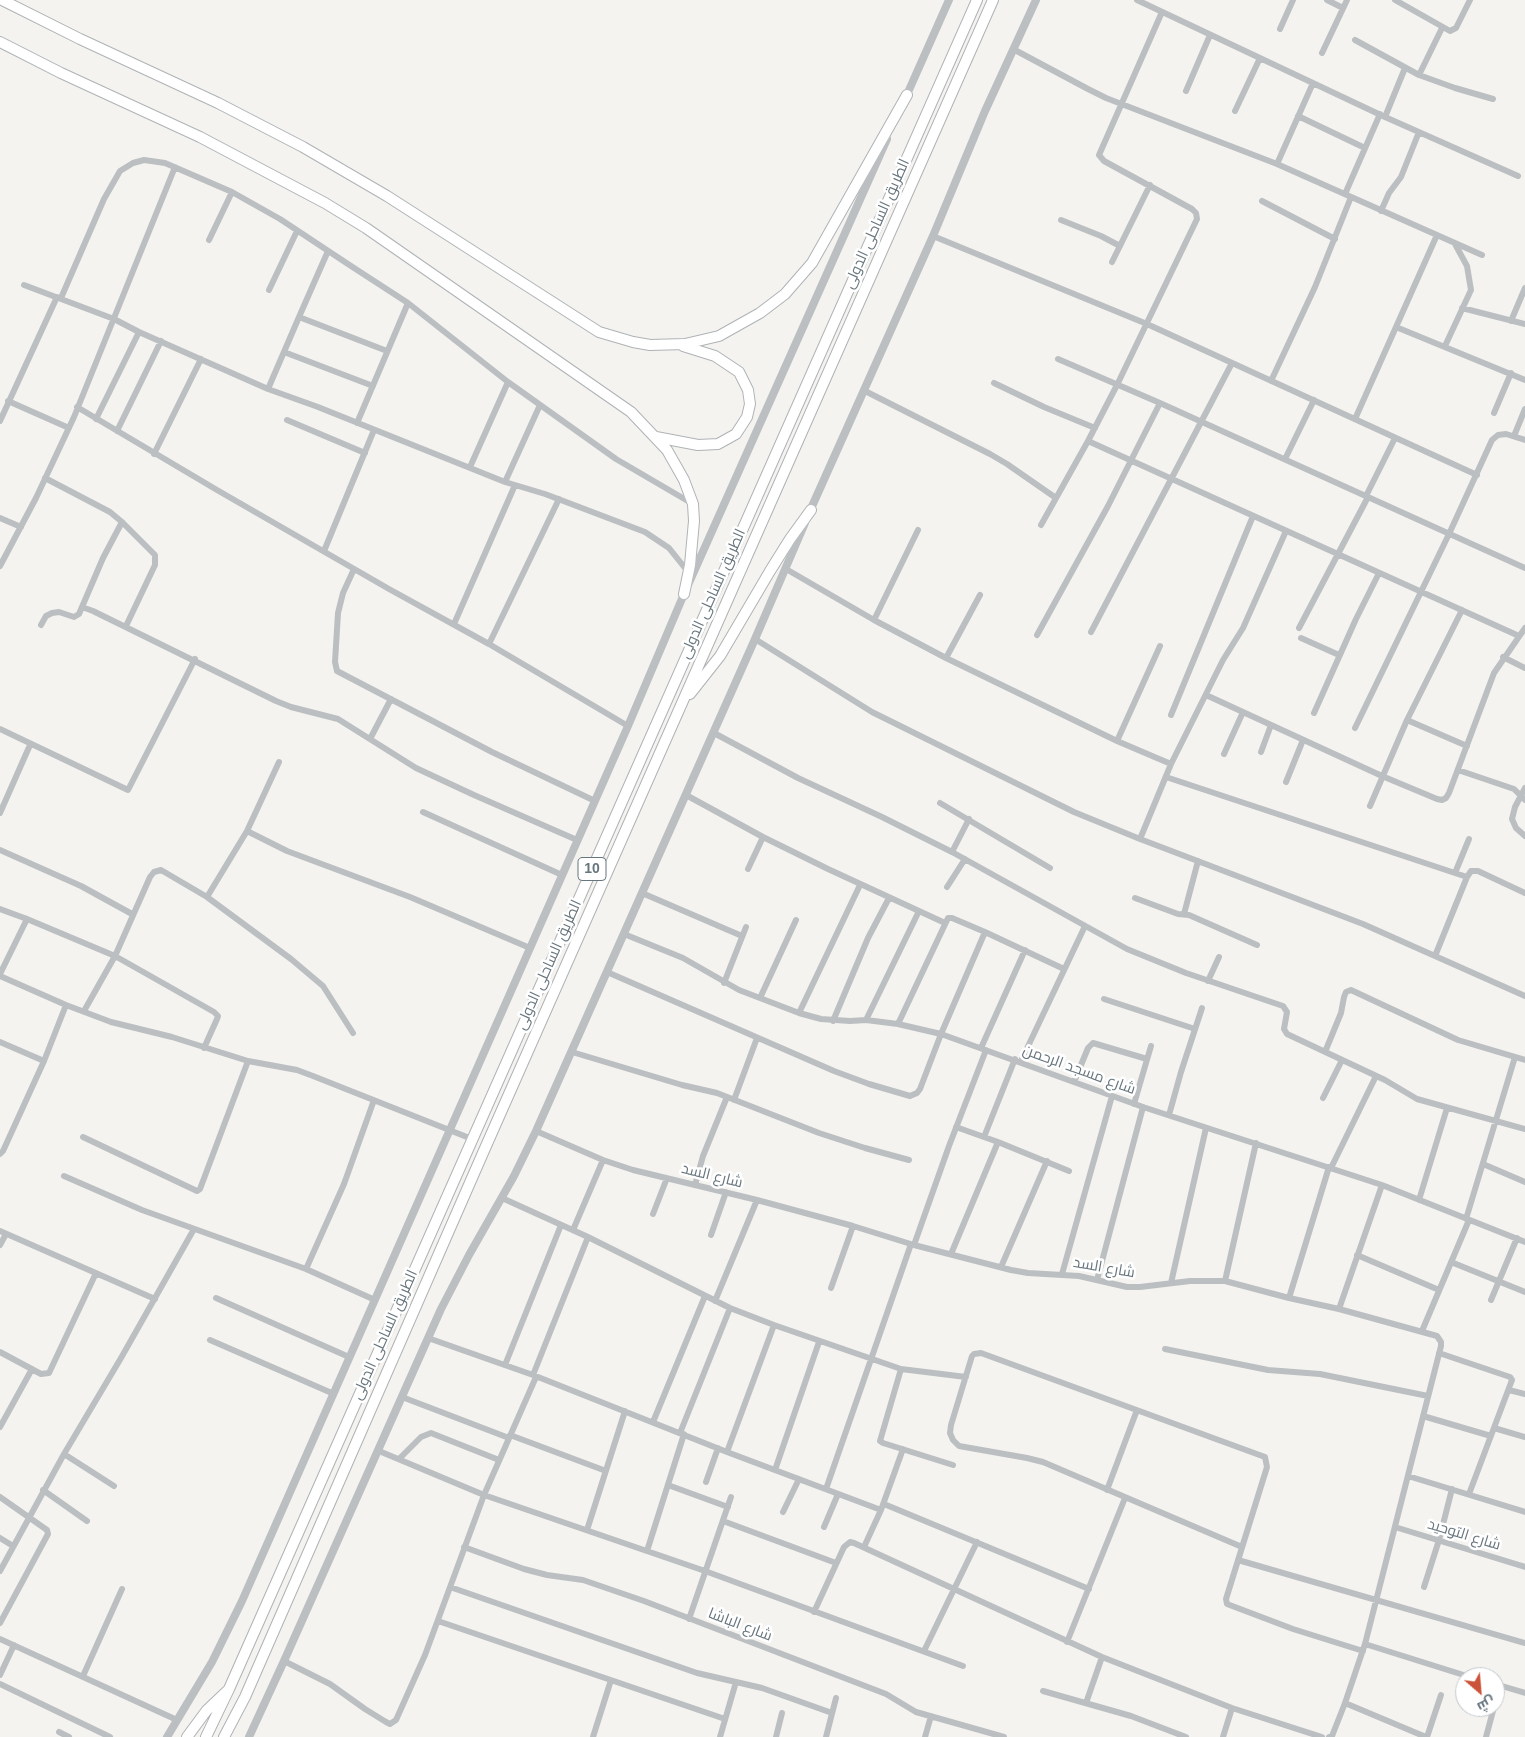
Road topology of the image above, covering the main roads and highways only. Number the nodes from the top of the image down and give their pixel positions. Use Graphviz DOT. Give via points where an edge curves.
graph roads {
  1 [pos="2,0"];
  2 [pos="977,0"];
  3 [pos="993,0"];
  4 [pos="0,42"];
  5 [pos="906,95"];
  6 [pos="670,344"];
  7 [pos="656,437"];
  8 [pos="811,510"];
  9 [pos="684,594"];
  10 [pos="683,702"];
  11 [pos="229,1689"];
  12 [pos="187,1737"];
  13 [pos="206,1737"];
  14 [pos="224,1737"];
  1 -- 6 [label="main road" via="304,147 387,196 599,332 650,345"];
  2 -- 11 [label="main road, الطريق الساحلى الدولى / 10"];
  3 -- 10 [label="main road, الطريق الساحلى الدولى / 10"];
  4 -- 7 [label="main road" via="242,158 366,228 618,402"];
  5 -- 6 [label="main road" via="812,263 794,284 760,313 733,329 702,341"];
  6 -- 7 [label="main road" via="706,352 739,372 748,390 749,410 736,434 718,444 698,445"];
  7 -- 9 [label="main road" via="678,466 693,504 689,573"];
  8 -- 10 [label="main road" via="770,571 720,656"];
  10 -- 14 [label="main road, الطريق الساحلى الدولى / 10" via="245,1697"];
  11 -- 12 [label="main road" via="207,1710"];
  11 -- 13 [label="main road, الطريق الساحلى الدولى / 10"];
}
